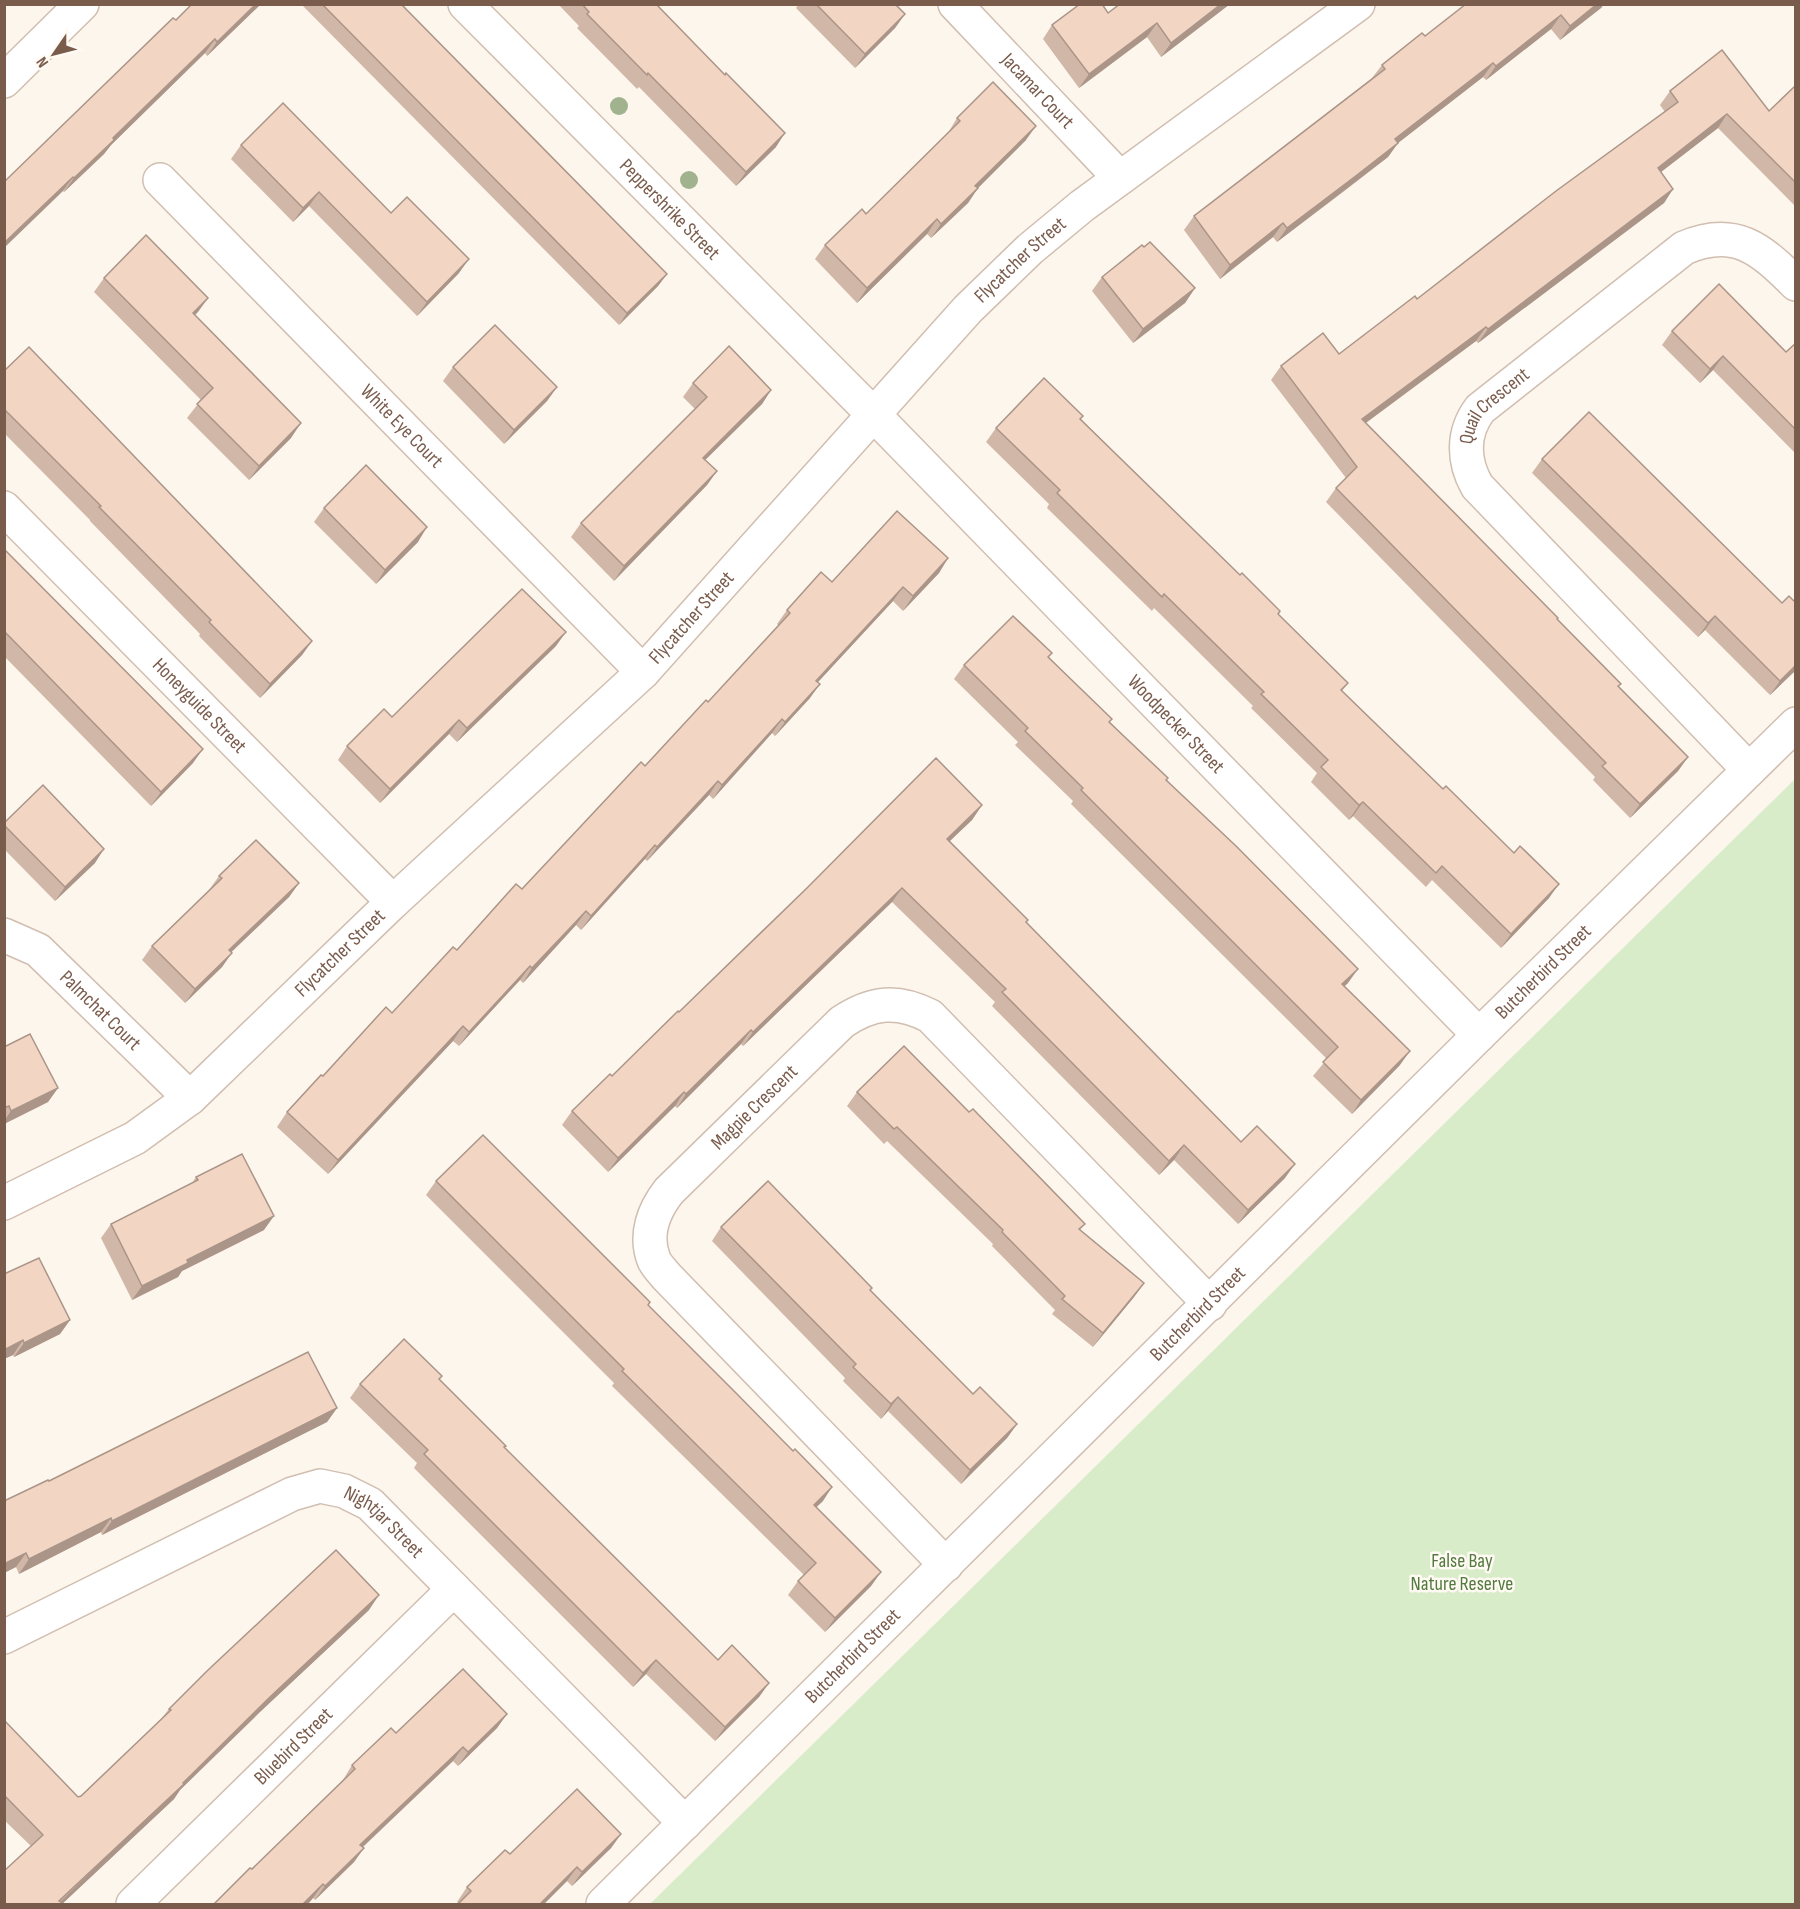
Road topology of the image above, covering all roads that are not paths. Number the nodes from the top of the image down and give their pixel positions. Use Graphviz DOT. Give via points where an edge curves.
graph roads {
  1 [pos="82,4"];
  2 [pos="465,4"];
  3 [pos="955,4"];
  4 [pos="1358,4"];
  5 [pos="4,81"];
  6 [pos="1120,177"];
  7 [pos="160,180"];
  8 [pos="1796,285"];
  9 [pos="874,415"];
  10 [pos="4,508"];
  11 [pos="643,672"];
  12 [pos="1796,724"];
  13 [pos="1749,770"];
  14 [pos="393,902"];
  15 [pos="4,935"];
  16 [pos="1479,1035"];
  17 [pos="190,1098"];
  18 [pos="4,1203"];
  19 [pos="1210,1304"];
  20 [pos="946,1565"];
  21 [pos="454,1589"];
  22 [pos="4,1637"];
  23 [pos="686,1823"];
  24 [pos="133,1905"];
  25 [pos="603,1905"];
  1 -- 5 [label="street"];
  2 -- 9 [label="street, Peppershrike Street"];
  3 -- 6 [label="street, Jacamar Court"];
  4 -- 6 [label="street, Flycatcher Street"];
  6 -- 9 [label="street, Flycatcher Street" via="1030,249 968,309"];
  7 -- 11 [label="street, White Eye Court"];
  8 -- 13 [label="street, Quail Crescent" via="1756,248 1739,242 1702,240 1684,248 1497,393 1472,420 1465,452 1477,486"];
  9 -- 11 [label="street, Flycatcher Street"];
  9 -- 16 [label="street, Woodpecker Street"];
  10 -- 14 [label="street, Honeyguide Street"];
  11 -- 14 [label="street, Flycatcher Street"];
  12 -- 13 [label="street, Butcherbird Street"];
  13 -- 16 [label="street, Butcherbird Street"];
  14 -- 17 [label="street, Flycatcher Street"];
  15 -- 17 [label="street, Palmchat Court" via="38,950"];
  16 -- 19 [label="street, Butcherbird Street"];
  17 -- 18 [label="street, Flycatcher Street" via="135,1138"];
  19 -- 20 [label="street, Butcherbird Street"];
  19 -- 20 [label="street, Magpie Crescent" via="930,1016 896,1004 859,1011 842,1022 669,1191 660,1202 650,1231 654,1260"];
  20 -- 23 [label="street, Butcherbird Street"];
  21 -- 22 [label="street, Nightjar Street" via="370,1504 344,1491 320,1486 292,1494"];
  21 -- 23 [label="street, Nightjar Street"];
  21 -- 24 [label="street, Bluebird Street"];
  23 -- 25 [label="street, Butcherbird Street"];
}
